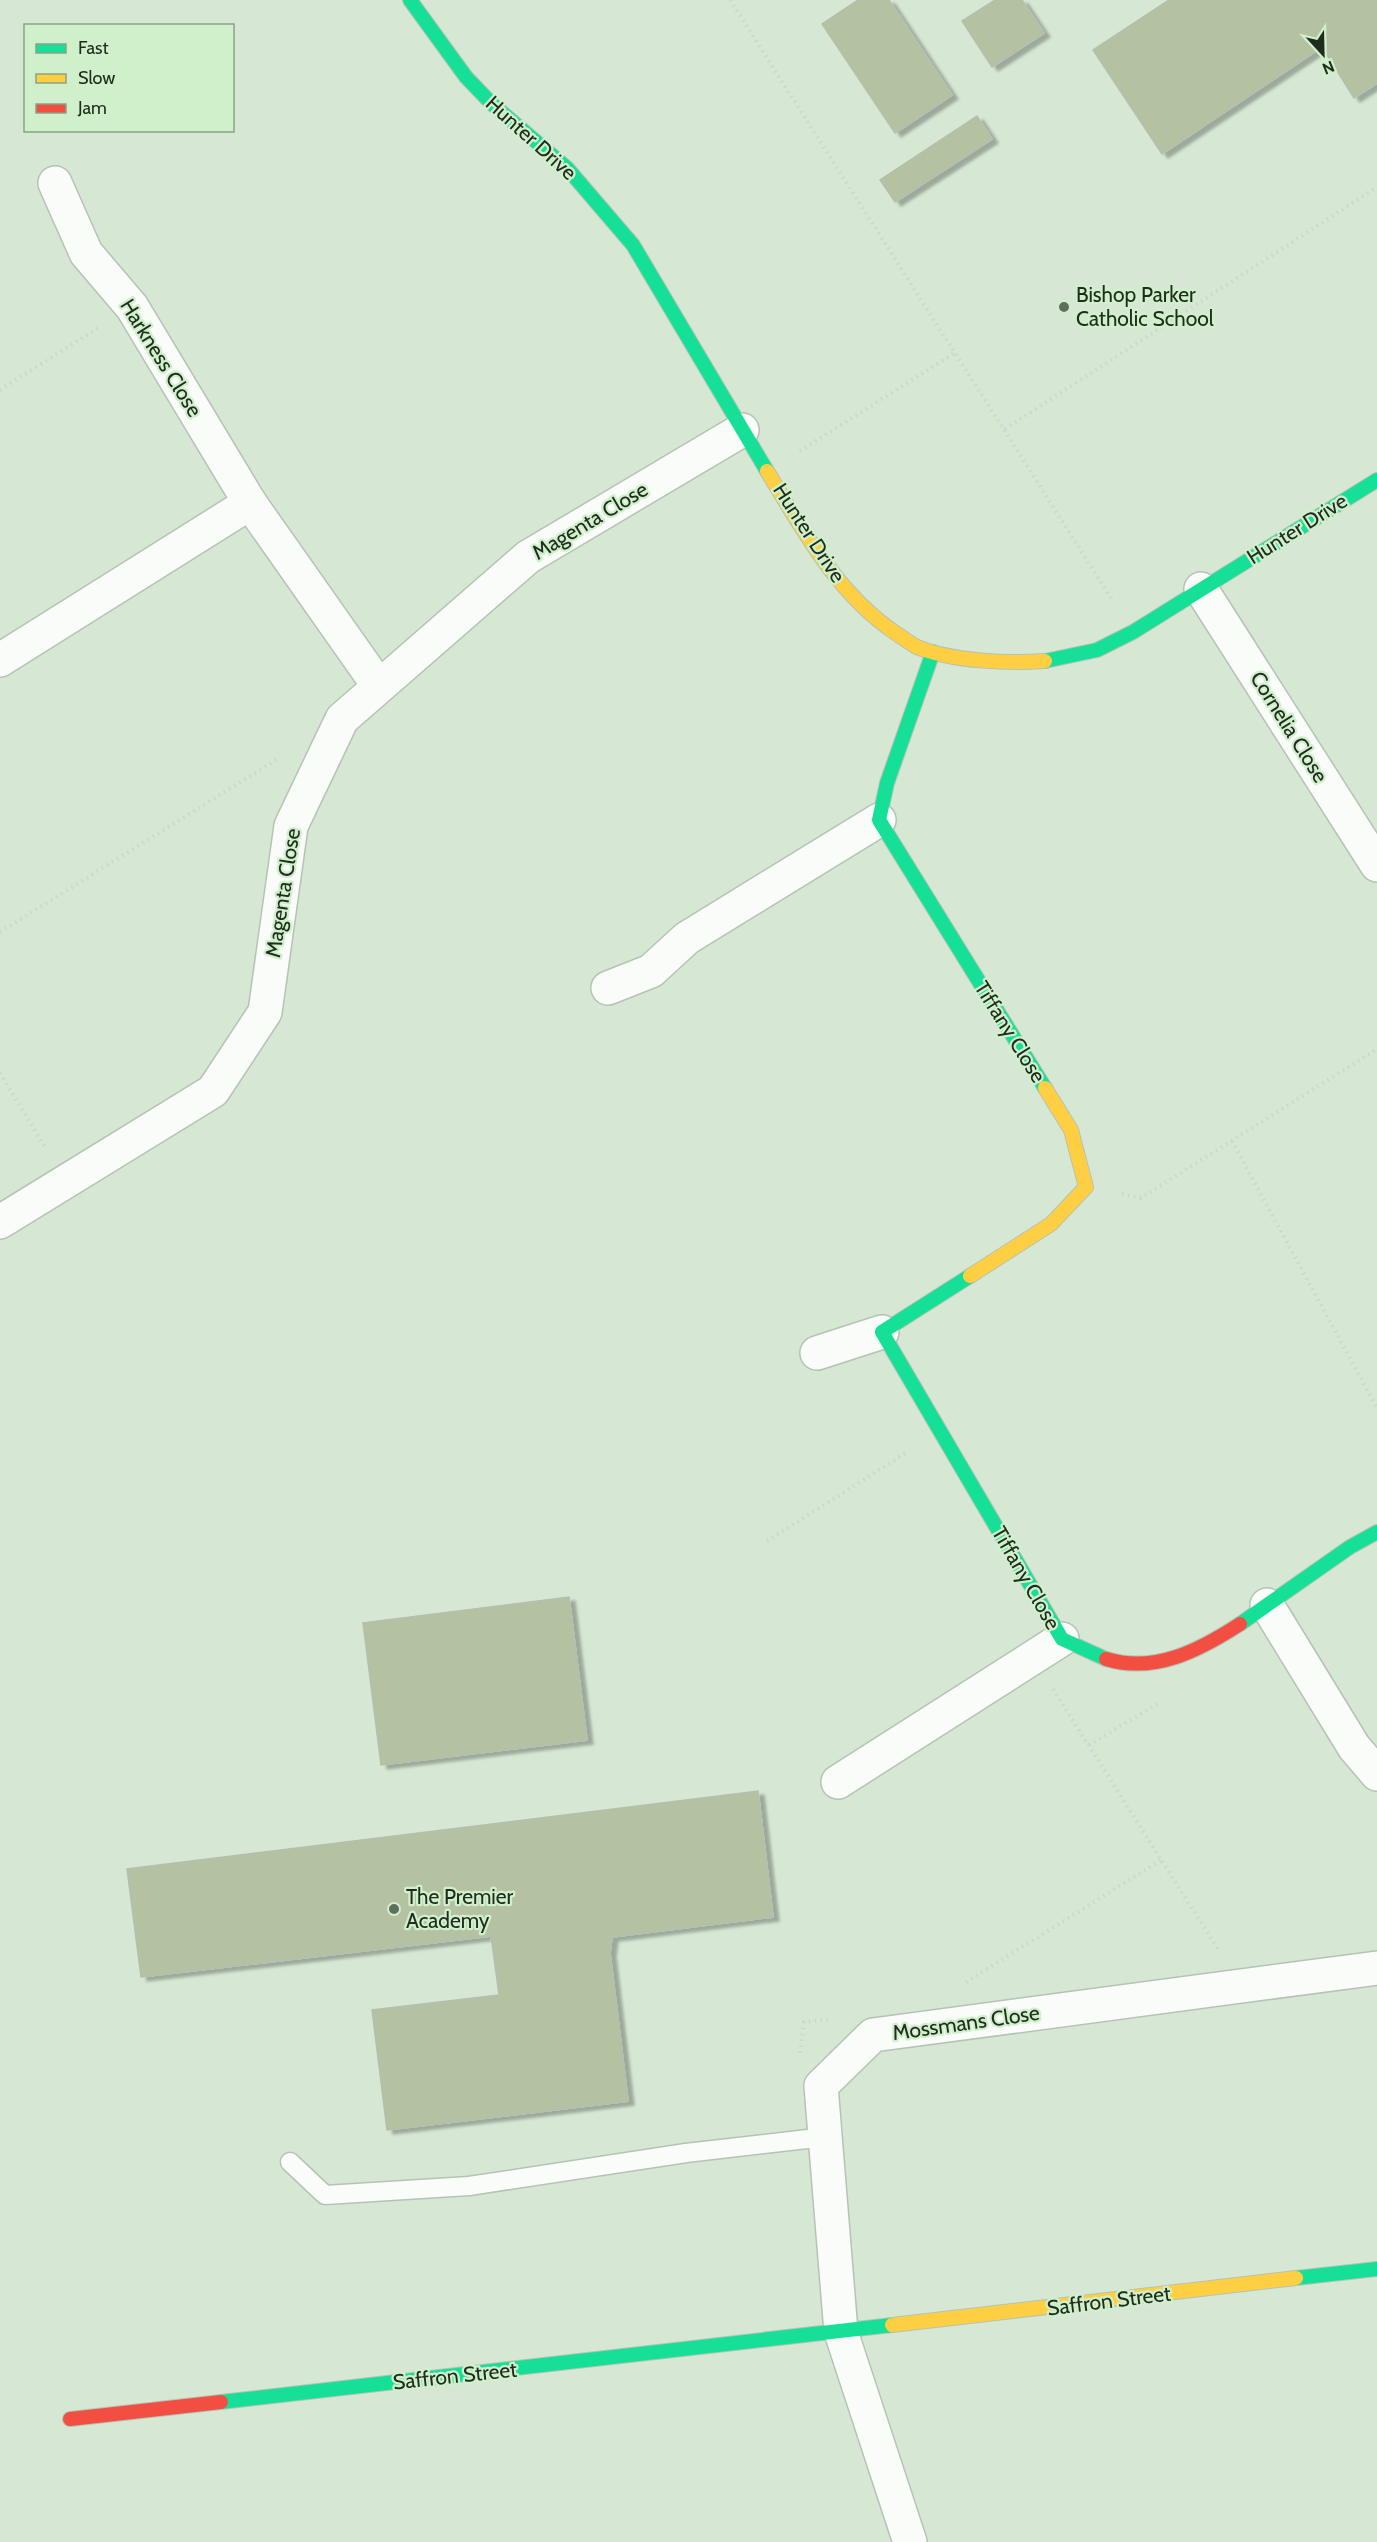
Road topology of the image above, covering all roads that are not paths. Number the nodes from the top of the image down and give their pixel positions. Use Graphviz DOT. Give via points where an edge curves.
graph roads {
  1 [pos="410,0"];
  2 [pos="55,183"];
  3 [pos="742,430"];
  4 [pos="1377,480"];
  5 [pos="250,503"];
  6 [pos="1201,589"];
  7 [pos="933,652"];
  8 [pos="0,660"];
  9 [pos="378,685"];
  10 [pos="879,820"];
  11 [pos="1377,864"];
  12 [pos="608,988"];
  13 [pos="0,1222"];
  14 [pos="882,1332"];
  15 [pos="817,1353"];
  16 [pos="1377,1532"];
  17 [pos="1267,1605"];
  18 [pos="1062,1639"];
  19 [pos="1377,1774"];
  20 [pos="838,1782"];
  21 [pos="1377,1968"];
  22 [pos="825,2137"];
  23 [pos="290,2162"];
  24 [pos="1377,2269"];
  25 [pos="841,2332"];
  26 [pos="70,2419"];
  27 [pos="910,2542"];
  1 -- 3 [label="street, Hunter Drive" via="466,77 567,168 633,245"];
  2 -- 5 [label="street, Harkness Close" via="86,253 132,307"];
  3 -- 7 [label="street, Hunter Drive" via="818,552 850,594 887,629"];
  3 -- 9 [label="street, Magenta Close" via="528,557"];
  4 -- 6 [label="street, Hunter Drive"];
  5 -- 8 [label="street"];
  5 -- 9 [label="street, Harkness Close"];
  6 -- 7 [label="street, Hunter Drive" via="1097,650 1041,662 996,661"];
  6 -- 11 [label="street, Cornelia Close"];
  7 -- 10 [label="street" via="887,783"];
  9 -- 13 [label="street, Magenta Close" via="342,719 291,825 265,1011 213,1091"];
  10 -- 12 [label="street" via="687,938 651,971"];
  10 -- 14 [label="street, Tiffany Close" via="1071,1130 1086,1188 1051,1224"];
  14 -- 15 [label="street"];
  14 -- 18 [label="street, Tiffany Close"];
  16 -- 17 [label="street, Tiffany Close" via="1353,1543"];
  17 -- 18 [label="street, Tiffany Close" via="1181,1658 1135,1666 1100,1657"];
  17 -- 19 [label="street" via="1354,1747"];
  18 -- 20 [label="street"];
  21 -- 22 [label="street, Mossmans Close" via="873,2035 821,2086"];
  22 -- 23 [label="lane" via="686,2153 469,2186 325,2196"];
  22 -- 25 [label="street, Mossmans Close"];
  24 -- 25 [label="street, Saffron Street"];
  25 -- 26 [label="street, Saffron Street"];
  25 -- 27 [label="street"];
}
